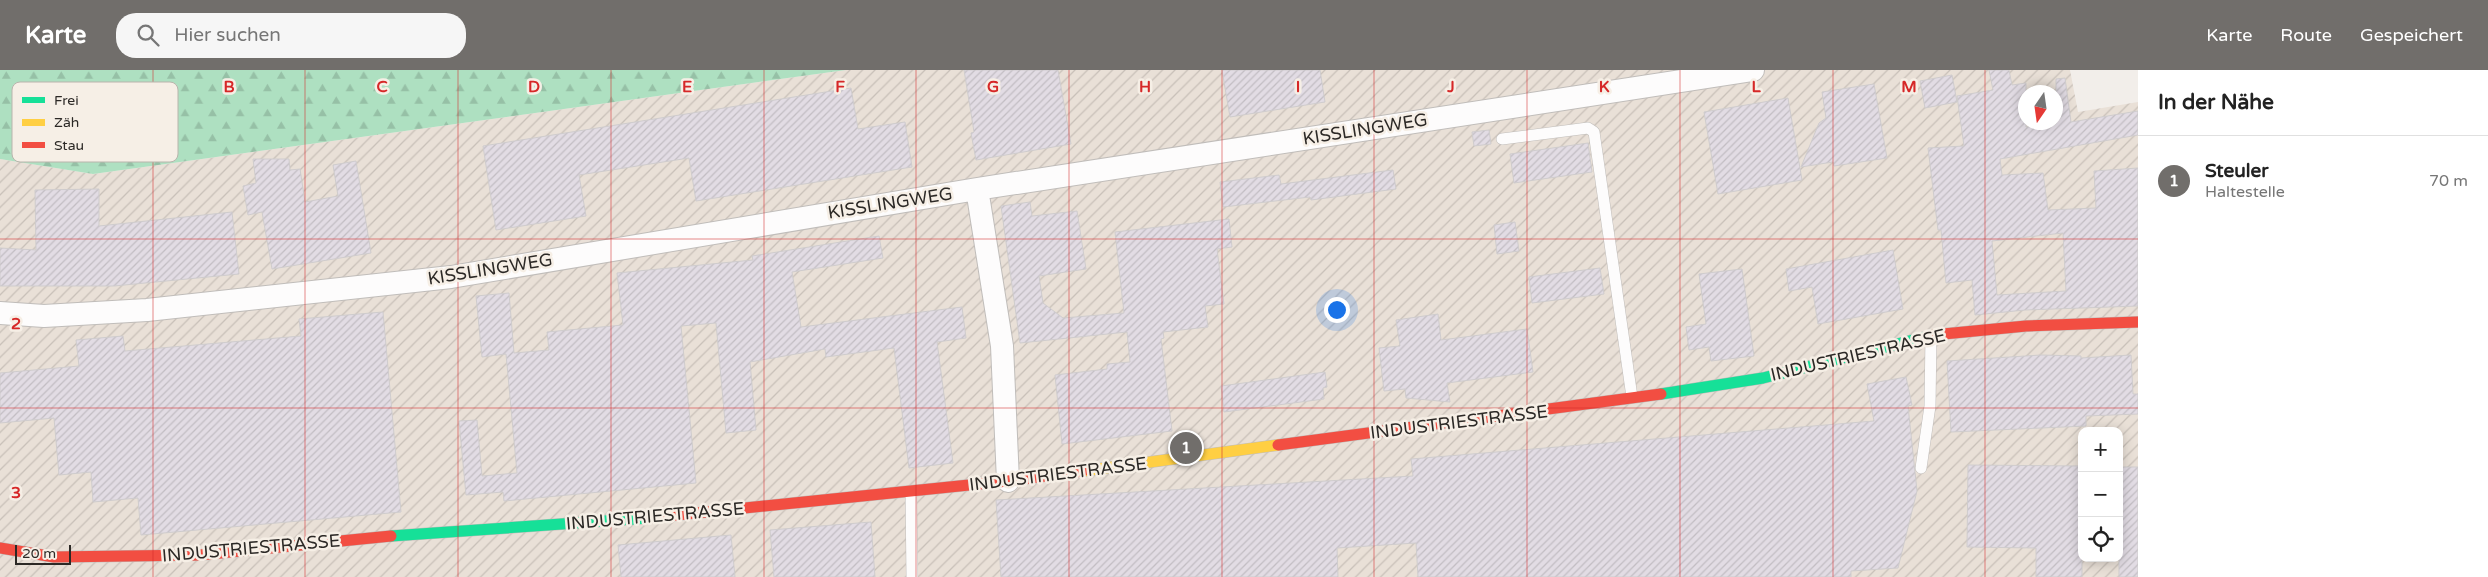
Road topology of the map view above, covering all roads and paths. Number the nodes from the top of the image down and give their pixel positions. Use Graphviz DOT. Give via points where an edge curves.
graph roads {
  1 [pos="1753,70"];
  2 [pos="1502,139"];
  3 [pos="977,189"];
  4 [pos="0,313"];
  5 [pos="2138,322"];
  6 [pos="1931,335"];
  7 [pos="1632,399"];
  8 [pos="1921,468"];
  9 [pos="1008,481"];
  10 [pos="911,492"];
  11 [pos="0,548"];
  12 [pos="912,577"];
  1 -- 3 [label="street, KISSLINGWEG"];
  2 -- 7 [label="lane" via="1588,128 1594,132"];
  3 -- 4 [label="street, KISSLINGWEG" via="451,277 147,310 44,316"];
  3 -- 9 [label="street, KISSLINGWEG" via="1002,346"];
  5 -- 6 [label="street, INDUSTRIESTRASSE" via="2026,326"];
  6 -- 7 [label="street, INDUSTRIESTRASSE" via="1763,378"];
  6 -- 8 [label="lane" via="1930,406"];
  7 -- 9 [label="street, INDUSTRIESTRASSE"];
  9 -- 10 [label="street, INDUSTRIESTRASSE"];
  10 -- 11 [label="street, INDUSTRIESTRASSE" via="639,519 410,534 200,555 54,557"];
  10 -- 12 [label="lane"];
}
